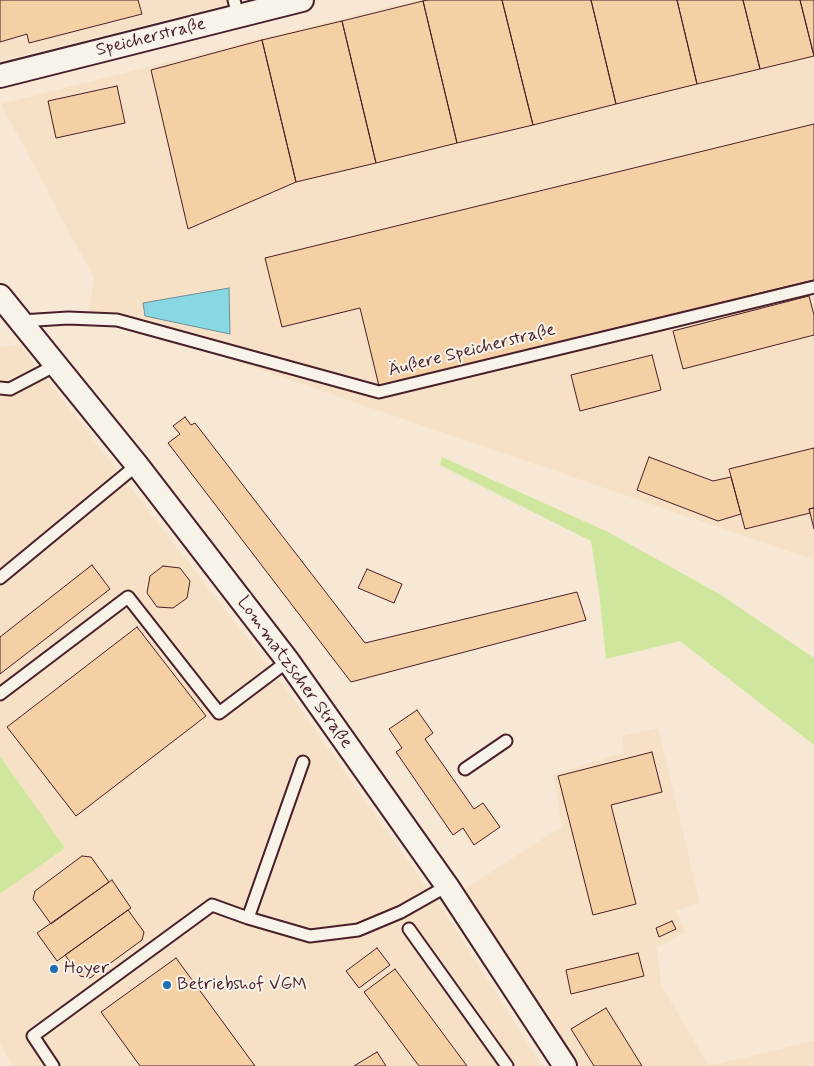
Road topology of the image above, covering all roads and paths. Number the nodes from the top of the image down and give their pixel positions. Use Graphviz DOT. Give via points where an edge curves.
graph roads {
  1 [pos="302,0"];
  2 [pos="236,8"];
  3 [pos="0,76"];
  4 [pos="814,287"];
  5 [pos="0,296"];
  6 [pos="21,321"];
  7 [pos="56,365"];
  8 [pos="0,388"];
  9 [pos="137,465"];
  10 [pos="0,578"];
  11 [pos="288,661"];
  12 [pos="0,694"];
  13 [pos="506,741"];
  14 [pos="303,762"];
  15 [pos="464,769"];
  16 [pos="447,886"];
  17 [pos="248,918"];
  18 [pos="409,929"];
  19 [pos="53,1066"];
  20 [pos="507,1066"];
  21 [pos="565,1066"];
  1 -- 2 [label="street, Speicherstraße"];
  2 -- 3 [label="street, Speicherstraße"];
  4 -- 6 [label="lane, Äußere Speicherstraße" via="379,392 117,320 68,318"];
  5 -- 6 [label="street, Lommatzscher Straße"];
  6 -- 7 [label="street, Lommatzscher Straße"];
  7 -- 8 [label="lane" via="10,389"];
  7 -- 9 [label="street, Lommatzscher Straße"];
  9 -- 10 [label="lane"];
  9 -- 11 [label="street, Lommatzscher Straße"];
  11 -- 12 [label="lane" via="219,713 128,597"];
  11 -- 16 [label="street, Lommatzscher Straße"];
  13 -- 15 [label="lane"];
  14 -- 17 [label="lane"];
  16 -- 17 [label="lane" via="401,912 358,930 310,936"];
  16 -- 21 [label="street, Lommatzscher Straße"];
  17 -- 19 [label="lane" via="212,905 33,1036"];
  18 -- 20 [label="lane"];
}
